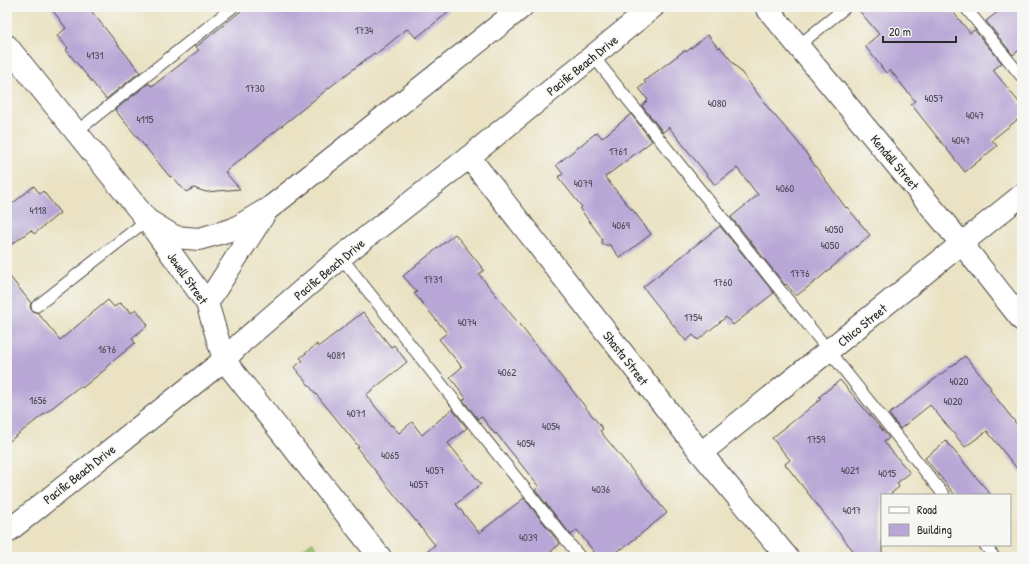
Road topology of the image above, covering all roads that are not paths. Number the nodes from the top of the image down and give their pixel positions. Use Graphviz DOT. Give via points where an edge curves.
graph roads {
  1 [pos="233,7"];
  2 [pos="522,7"];
  3 [pos="653,7"];
  4 [pos="766,7"];
  5 [pos="846,7"];
  6 [pos="965,7"];
  7 [pos="7,46"];
  8 [pos="798,46"];
  9 [pos="593,56"];
  10 [pos="1022,77"];
  11 [pos="76,132"];
  12 [pos="469,158"];
  13 [pos="1022,195"];
  14 [pos="267,210"];
  15 [pos="147,220"];
  16 [pos="962,244"];
  17 [pos="341,258"];
  18 [pos="207,303"];
  19 [pos="37,306"];
  20 [pos="1022,320"];
  21 [pos="828,351"];
  22 [pos="224,360"];
  23 [pos="701,453"];
  24 [pos="943,494"];
  25 [pos="7,532"];
  26 [pos="986,546"];
  27 [pos="380,557"];
  28 [pos="580,557"];
  29 [pos="787,557"];
  30 [pos="994,557"];
  1 -- 11 [label="lane"];
  2 -- 14 [label="street"];
  3 -- 9 [label="street, Pacific Beach Drive"];
  4 -- 8 [label="street, Kendall Street"];
  5 -- 8 [label="lane"];
  6 -- 10 [label="lane"];
  7 -- 11 [label="street, Jewell Street"];
  8 -- 16 [label="street, Kendall Street"];
  9 -- 12 [label="street, Pacific Beach Drive"];
  9 -- 21 [label="lane"];
  11 -- 15 [label="street, Jewell Street"];
  12 -- 17 [label="street, Pacific Beach Drive"];
  12 -- 23 [label="street, Shasta Street"];
  13 -- 16 [label="street, Chico Street"];
  14 -- 15 [label="street" via="234,229 200,239 175,237"];
  14 -- 18 [label="street"];
  15 -- 18 [label="street, Jewell Street"];
  15 -- 19 [label="lane"];
  16 -- 20 [label="street, Kendall Street"];
  16 -- 21 [label="street, Chico Street"];
  17 -- 22 [label="street, Pacific Beach Drive"];
  17 -- 28 [label="lane"];
  18 -- 22 [label="street, Jewell Street"];
  21 -- 23 [label="street, Chico Street"];
  21 -- 24 [label="lane"];
  22 -- 25 [label="street, Pacific Beach Drive"];
  22 -- 27 [label="street, Jewell Street"];
  23 -- 29 [label="street, Shasta Street"];
  26 -- 30 [label="lane"];
}
